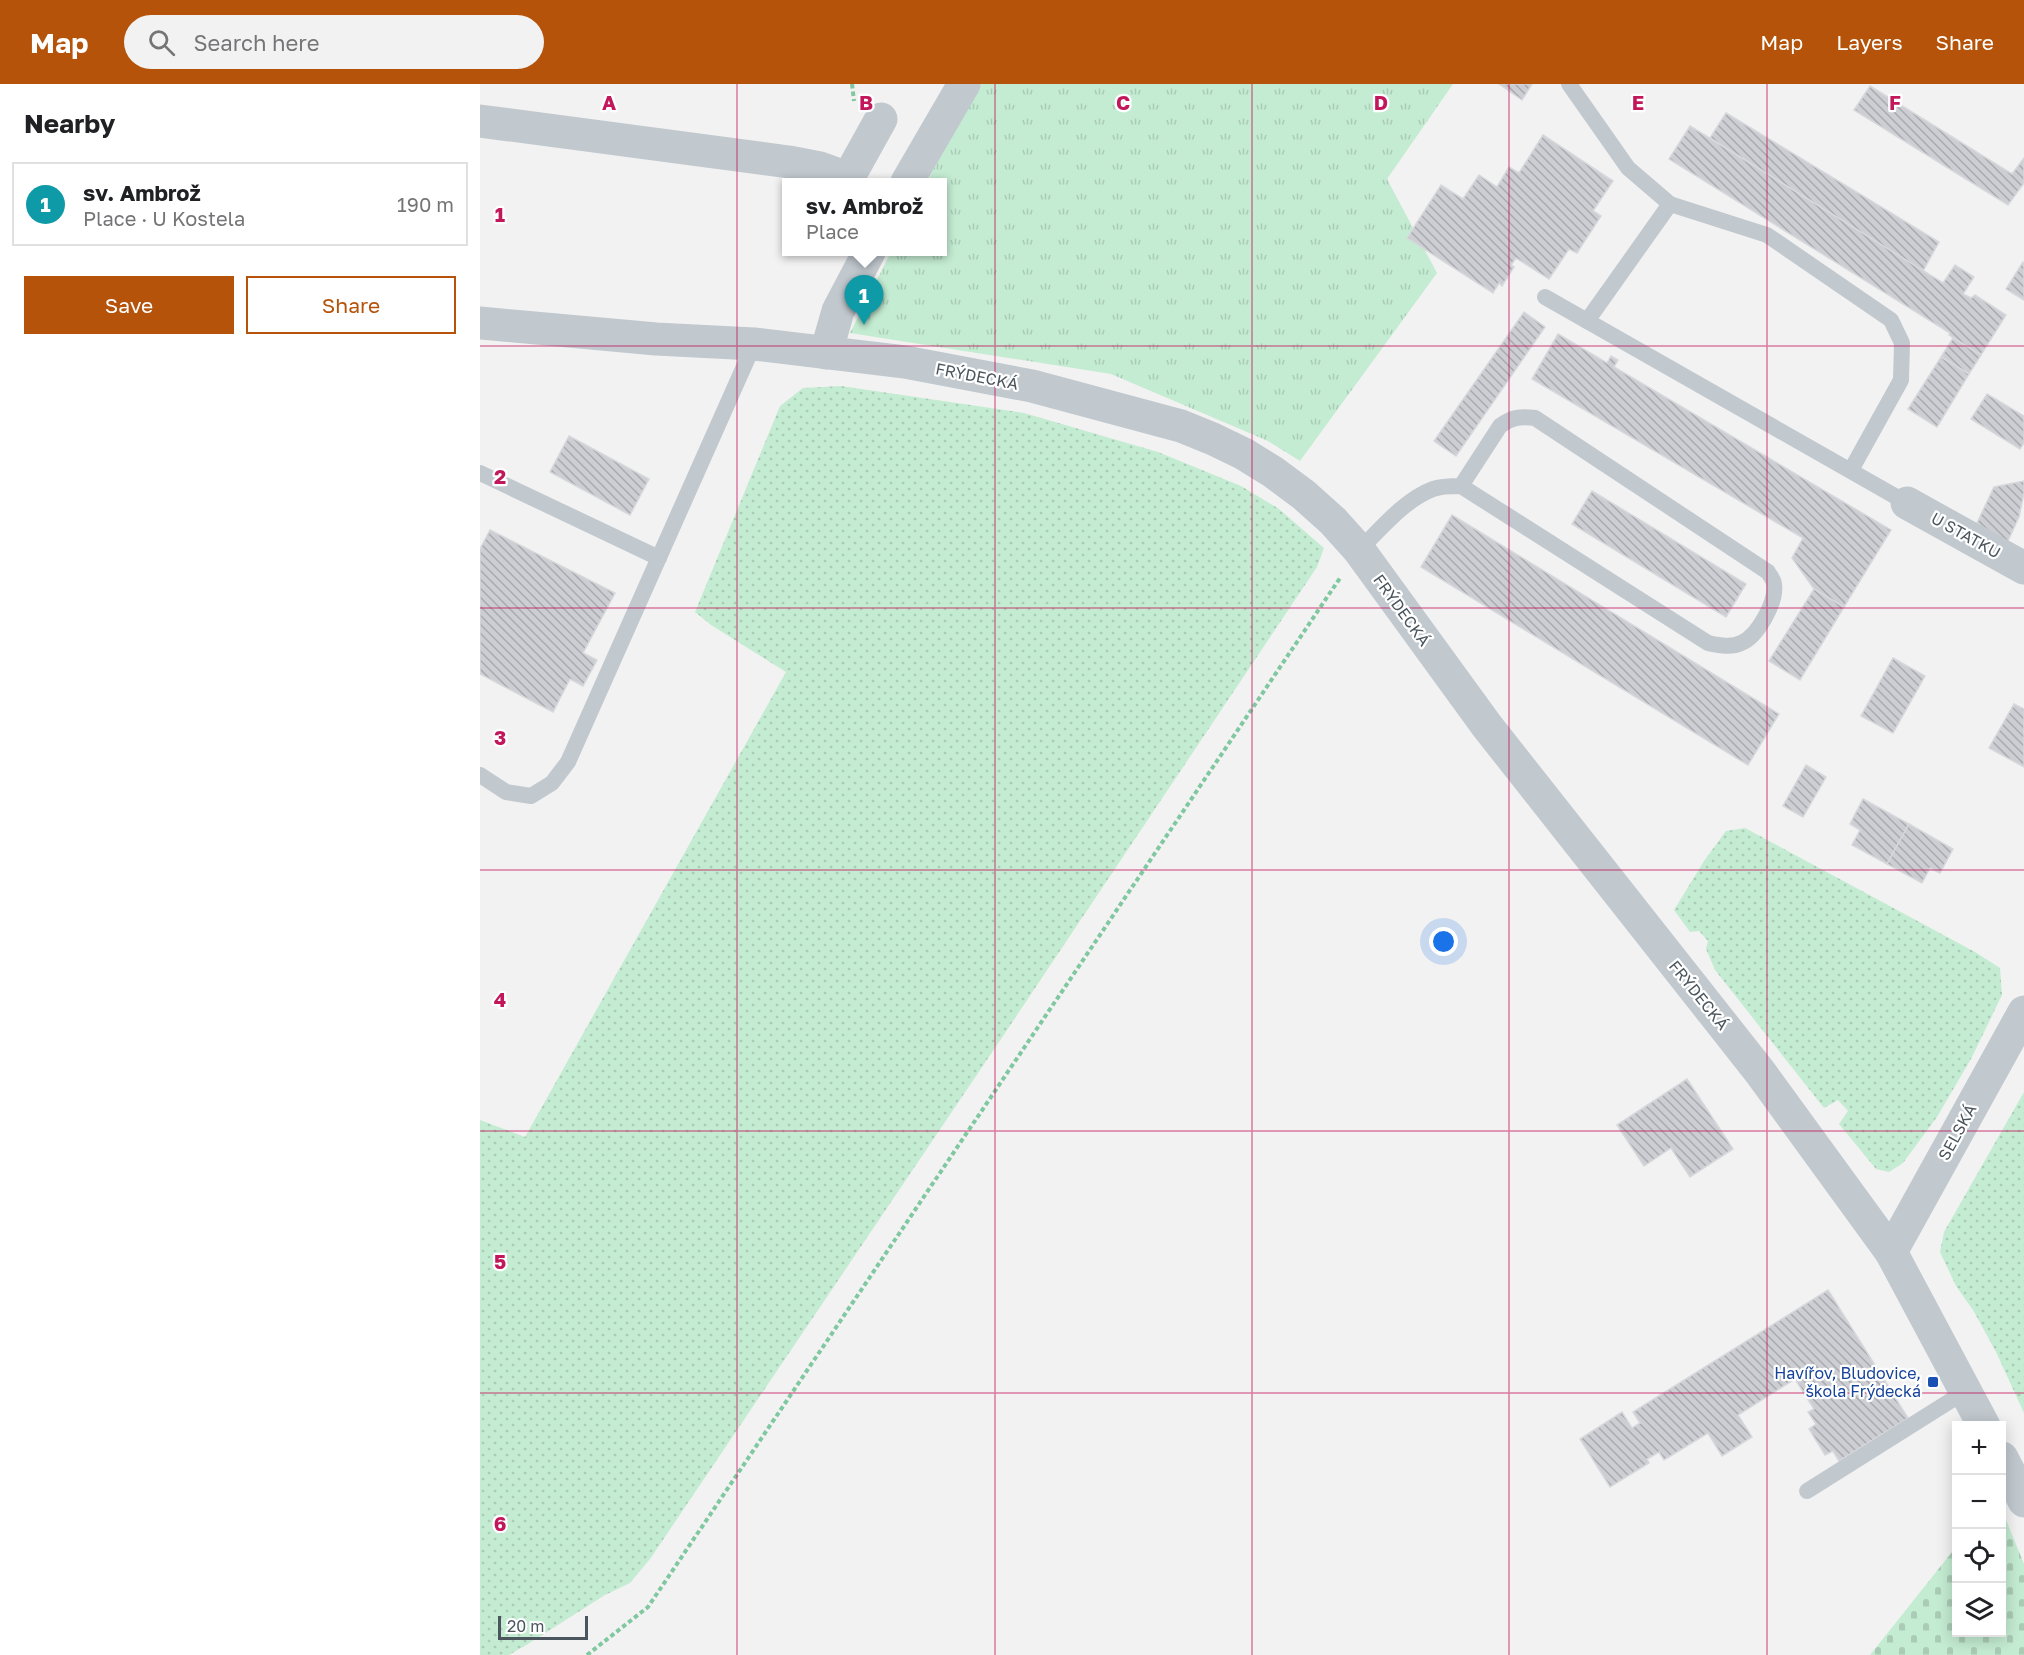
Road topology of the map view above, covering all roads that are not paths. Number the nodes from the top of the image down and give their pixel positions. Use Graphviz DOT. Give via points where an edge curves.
graph roads {
  1 [pos="964,84"];
  2 [pos="1569,84"];
  3 [pos="881,119"];
  4 [pos="480,121"];
  5 [pos="842,178"];
  6 [pos="848,178"];
  7 [pos="910,178"];
  8 [pos="1670,204"];
  9 [pos="867,256"];
  10 [pos="1545,297"];
  11 [pos="1587,321"];
  12 [pos="480,323"];
  13 [pos="754,344"];
  14 [pos="826,353"];
  15 [pos="1851,470"];
  16 [pos="480,473"];
  17 [pos="1461,486"];
  18 [pos="1907,503"];
  19 [pos="1359,550"];
  20 [pos="659,558"];
  21 [pos="2024,568"];
  22 [pos="480,775"];
  23 [pos="2024,1012"];
  24 [pos="1891,1252"];
  25 [pos="1966,1391"];
  26 [pos="1982,1421"];
  27 [pos="2006,1467"];
  28 [pos="1807,1491"];
  29 [pos="2024,1501"];
  1 -- 7 [label="street"];
  2 -- 8 [label="lane" via="1628,168"];
  3 -- 6 [label="street"];
  4 -- 5 [label="street" via="789,162 820,168"];
  8 -- 11 [label="lane"];
  8 -- 15 [label="lane" via="1767,235 1891,321 1902,343 1901,380"];
  9 -- 14 [label="street" via="838,311"];
  10 -- 11 [label="lane"];
  11 -- 15 [label="lane"];
  12 -- 13 [label="street, FRÝDECKÁ"];
  13 -- 14 [label="street, FRÝDECKÁ"];
  13 -- 20 [label="lane"];
  14 -- 19 [label="street, FRÝDECKÁ" via="905,362 1032,386 1181,426 1273,472 1333,521"];
  15 -- 18 [label="lane"];
  16 -- 20 [label="lane"];
  17 -- 17 [label="lane" via="1708,643 1741,644 1758,632 1773,598 1774,583 1768,572 1535,418 1522,416 1500,426"];
  17 -- 19 [label="lane" via="1435,488 1419,496"];
  18 -- 21 [label="street, U STATKU"];
  19 -- 24 [label="street, FRÝDECKÁ" via="1487,726 1760,1072"];
  20 -- 22 [label="lane" via="568,762 552,783 531,796 506,792"];
  23 -- 24 [label="street, SELSKÁ"];
  24 -- 25 [label="street, FRÝDECKÁ"];
  25 -- 26 [label="street, FRÝDECKÁ"];
  25 -- 28 [label="lane"];
  27 -- 29 [label="street"];
}
